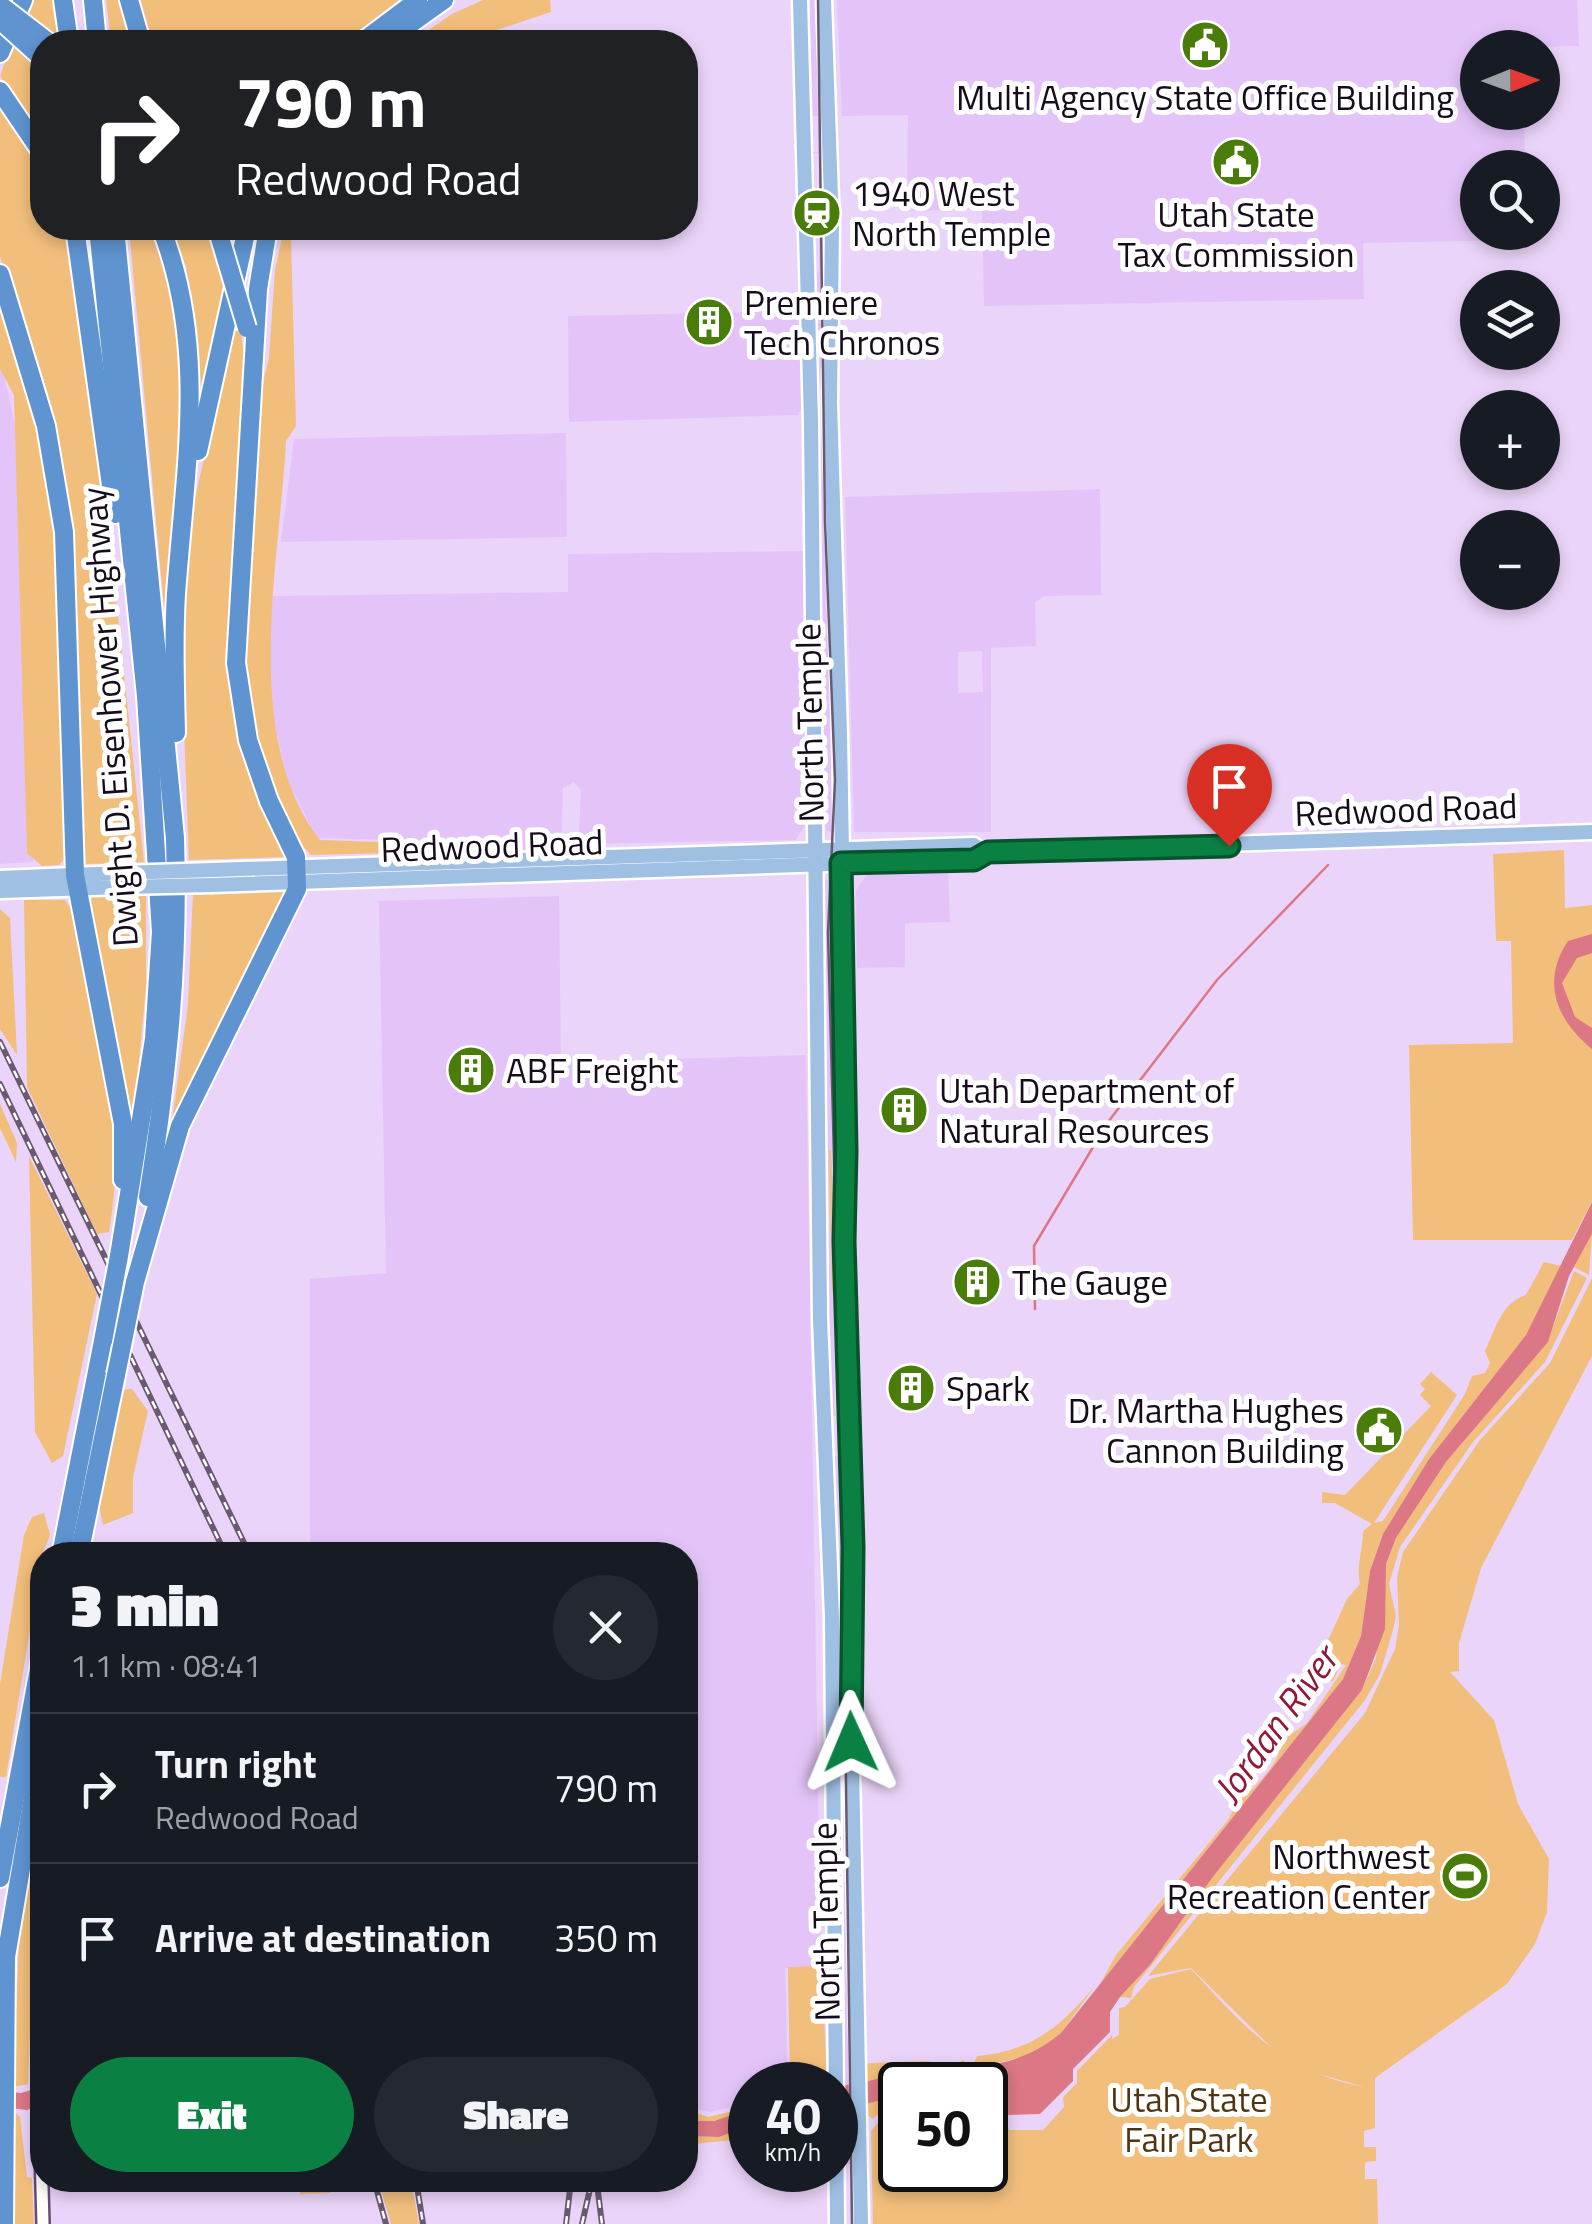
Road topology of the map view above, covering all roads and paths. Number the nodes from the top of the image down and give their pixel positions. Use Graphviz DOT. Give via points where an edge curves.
graph roads {
  1 [pos="23,0"];
  2 [pos="63,0"];
  3 [pos="74,0"];
  4 [pos="93,0"];
  5 [pos="129,0"];
  6 [pos="418,0"];
  7 [pos="444,0"];
  8 [pos="800,0"];
  9 [pos="824,0"];
  10 [pos="0,5"];
  11 [pos="0,20"];
  12 [pos="32,30"];
  13 [pos="67,30"];
  14 [pos="78,30"];
  15 [pos="96,30"];
  16 [pos="138,30"];
  17 [pos="378,30"];
  18 [pos="402,30"];
  19 [pos="30,47"];
  20 [pos="0,53"];
  21 [pos="0,91"];
  22 [pos="30,133"];
  23 [pos="77,240"];
  24 [pos="97,240"];
  25 [pos="116,240"];
  26 [pos="165,240"];
  27 [pos="220,240"];
  28 [pos="244,240"];
  29 [pos="266,240"];
  30 [pos="0,274"];
  31 [pos="0,293"];
  32 [pos="20,336"];
  33 [pos="250,406"];
  34 [pos="184,520"];
  35 [pos="1592,832"];
  36 [pos="157,834"];
  37 [pos="816,856"];
  38 [pos="841,856"];
  39 [pos="297,875"];
  40 [pos="0,878"];
  41 [pos="76,881"];
  42 [pos="52,882"];
  43 [pos="0,891"];
  44 [pos="178,928"];
  45 [pos="120,1254"];
  46 [pos="135,1282"];
  47 [pos="64,1542"];
  48 [pos="82,1542"];
  49 [pos="30,1758"];
  50 [pos="29,1767"];
  51 [pos="20,1815"];
  52 [pos="0,1878"];
  53 [pos="837,2062"];
  54 [pos="41,2192"];
  55 [pos="837,2192"];
  56 [pos="4,2224"];
  57 [pos="42,2224"];
  58 [pos="837,2224"];
  59 [pos="861,2224"];
  1 -- 20 [label="highway"];
  2 -- 13 [label="highway"];
  3 -- 14 [label="highway"];
  4 -- 15 [label="highway"];
  5 -- 16 [label="highway"];
  6 -- 17 [label="highway"];
  7 -- 18 [label="highway"];
  8 -- 37 [label="main road, North Temple"];
  9 -- 38 [label="main road, North Temple"];
  10 -- 12 [label="highway, bridge"];
  11 -- 19 [label="highway, bridge"];
  21 -- 22 [label="highway"];
  23 -- 36 [label="highway"];
  24 -- 36 [label="highway, Dwight D. Eisenhower Highway"];
  25 -- 44 [label="highway, Dwight D. Eisenhower Highway"];
  26 -- 34 [label="highway" via="181,290 190,359"];
  27 -- 33 [label="highway, bridge" via="247,328"];
  28 -- 34 [label="highway"];
  29 -- 33 [label="highway"];
  30 -- 32 [label="highway"];
  31 -- 32 [label="highway"];
  32 -- 41 [label="highway" via="46,426 64,532"];
  33 -- 39 [label="highway" via="236,626 240,698 256,768"];
  34 -- 44 [label="highway" via="175,628"];
  35 -- 38 [label="main road, Redwood Road" via="984,852 974,860"];
  36 -- 45 [label="highway, Dwight D. Eisenhower Highway" via="161,932 154,1039"];
  37 -- 38 [label="main road, Redwood Road"];
  37 -- 39 [label="main road, Redwood Road"];
  37 -- 53 [label="main road, North Temple"];
  38 -- 59 [label="main road, North Temple"];
  39 -- 41 [label="main road, Redwood Road, bridge"];
  39 -- 46 [label="highway" via="292,905 180,1126"];
  40 -- 42 [label="main road, Redwood Road"];
  41 -- 42 [label="main road, Redwood Road"];
  41 -- 45 [label="highway" via="123,1124"];
  42 -- 43 [label="main road, Redwood Road"];
  44 -- 46 [label="highway, Dwight D. Eisenhower Highway" via="172,1040"];
  45 -- 47 [label="highway, Dwight D. Eisenhower Highway, bridge"];
  46 -- 48 [label="highway, Dwight D. Eisenhower Highway, bridge"];
  49 -- 50 [label="highway"];
  50 -- 51 [label="highway"];
  51 -- 52 [label="highway"];
  51 -- 56 [label="highway" via="6,1957"];
  54 -- 57 [label="street"];
  55 -- 58 [label="main road, North Temple"];
}
